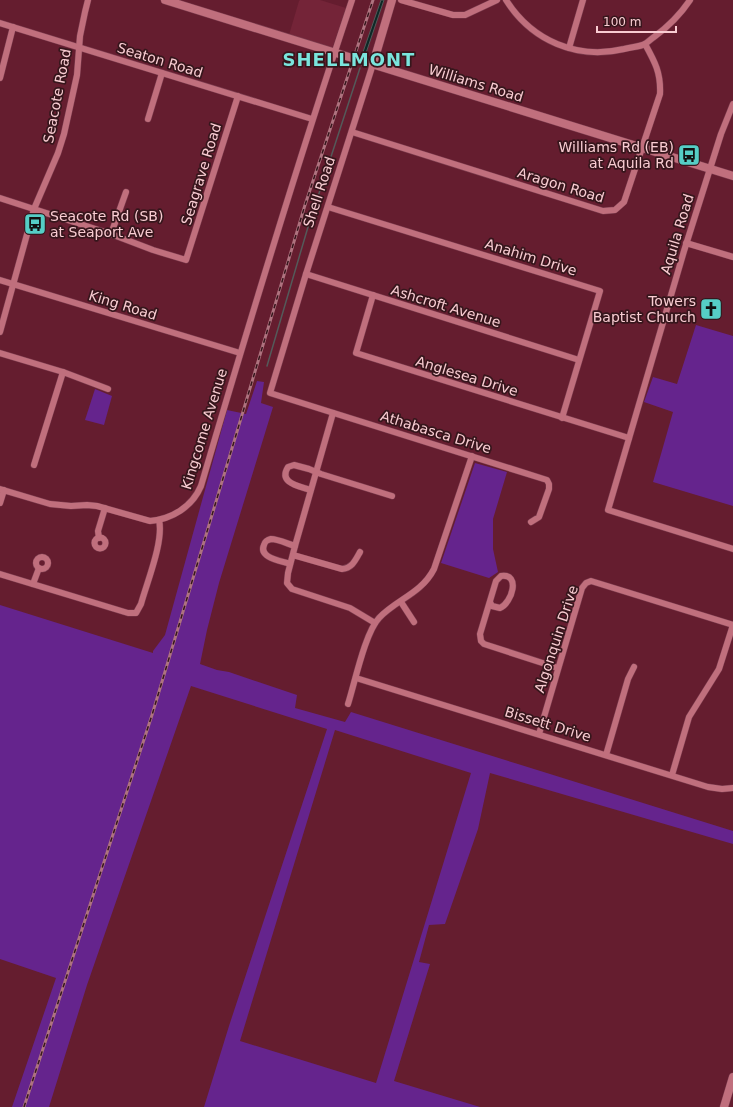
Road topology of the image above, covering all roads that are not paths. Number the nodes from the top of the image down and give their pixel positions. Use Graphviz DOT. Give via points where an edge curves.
graph roads {
  1 [pos="88,0"];
  2 [pos="165,0"];
  3 [pos="352,0"];
  4 [pos="392,0"];
  5 [pos="401,0"];
  6 [pos="498,0"];
  7 [pos="506,0"];
  8 [pos="583,0"];
  9 [pos="690,0"];
  10 [pos="0,23"];
  11 [pos="13,27"];
  12 [pos="645,44"];
  13 [pos="80,47"];
  14 [pos="569,48"];
  15 [pos="334,53"];
  16 [pos="373,64"];
  17 [pos="162,73"];
  18 [pos="0,78"];
  19 [pos="238,96"];
  20 [pos="733,104"];
  21 [pos="148,119"];
  22 [pos="312,119"];
  23 [pos="352,132"];
  24 [pos="642,148"];
  25 [pos="710,169"];
  26 [pos="733,176"];
  27 [pos="126,192"];
  28 [pos="0,198"];
  29 [pos="328,207"];
  30 [pos="34,209"];
  31 [pos="111,234"];
  32 [pos="686,244"];
  33 [pos="733,258"];
  34 [pos="306,274"];
  35 [pos="0,280"];
  36 [pos="13,284"];
  37 [pos="373,295"];
  38 [pos="0,332"];
  39 [pos="0,353"];
  40 [pos="240,353"];
  41 [pos="579,360"];
  42 [pos="63,372"];
  43 [pos="108,389"];
  44 [pos="270,393"];
  45 [pos="333,413"];
  46 [pos="562,418"];
  47 [pos="629,438"];
  48 [pos="472,456"];
  49 [pos="34,465"];
  50 [pos="316,472"];
  51 [pos="2,489"];
  52 [pos="310,490"];
  53 [pos="392,496"];
  54 [pos="0,503"];
  55 [pos="105,508"];
  56 [pos="159,520"];
  57 [pos="531,522"];
  58 [pos="99,538"];
  59 [pos="295,546"];
  60 [pos="733,549"];
  61 [pos="360,552"];
  62 [pos="292,555"];
  63 [pos="290,564"];
  64 [pos="39,568"];
  65 [pos="0,574"];
  66 [pos="33,584"];
  67 [pos="401,602"];
  68 [pos="490,602"];
  69 [pos="414,622"];
  70 [pos="375,623"];
  71 [pos="733,625"];
  72 [pos="634,667"];
  73 [pos="558,668"];
  74 [pos="356,678"];
  75 [pos="348,704"];
  76 [pos="539,734"];
  77 [pos="606,755"];
  78 [pos="672,775"];
  79 [pos="733,788"];
  80 [pos="733,1077"];
  81 [pos="724,1107"];
  1 -- 13 [label="street, Seacote Road"];
  2 -- 15 [label="street, Williams Road"];
  3 -- 15 [label="street, Shell Road"];
  4 -- 16 [label="street, Shell Road"];
  5 -- 6 [label="street" via="453,15 465,15"];
  7 -- 14 [label="street" via="517,16 539,35"];
  8 -- 14 [label="street"];
  9 -- 12 [label="street" via="670,24"];
  10 -- 11 [label="street, Seaton Road"];
  11 -- 13 [label="street, Seaton Road"];
  11 -- 18 [label="street"];
  12 -- 14 [label="street" via="598,53"];
  12 -- 24 [label="street, Aragon Road" via="657,66 660,94"];
  13 -- 17 [label="street, Seaton Road"];
  13 -- 30 [label="street, Seacote Road" via="77,75 64,134"];
  15 -- 16 [label="street, Williams Road"];
  15 -- 22 [label="street, Shell Road"];
  16 -- 23 [label="street, Shell Road"];
  16 -- 24 [label="street, Williams Road"];
  17 -- 19 [label="street, Seaton Road"];
  17 -- 21 [label="street"];
  19 -- 22 [label="street, Seaton Road"];
  19 -- 31 [label="street, Seagrave Road" via="186,260"];
  20 -- 25 [label="street, Aquila Road"];
  22 -- 40 [label="street, Shell Road"];
  23 -- 24 [label="street, Aragon Road" via="602,211 616,210 624,202"];
  23 -- 29 [label="street, Shell Road"];
  24 -- 25 [label="street, Williams Road"];
  25 -- 26 [label="street, Williams Road"];
  25 -- 32 [label="street, Aquila Road"];
  27 -- 31 [label="street"];
  28 -- 30 [label="street"];
  29 -- 34 [label="street, Shell Road"];
  29 -- 41 [label="street, Anahim Drive" via="600,291"];
  30 -- 31 [label="street"];
  30 -- 36 [label="street, Seacote Road"];
  32 -- 33 [label="street"];
  32 -- 47 [label="street, Aquila Road"];
  34 -- 37 [label="street, Ashcroft Avenue"];
  34 -- 44 [label="street, Shell Road"];
  35 -- 36 [label="street, King Road"];
  36 -- 38 [label="street, Seacote Road"];
  36 -- 40 [label="street, King Road"];
  37 -- 41 [label="street, Ashcroft Avenue"];
  37 -- 46 [label="street, Anglesea Drive" via="356,353"];
  39 -- 42 [label="street"];
  40 -- 56 [label="street, Kingcome Avenue" via="197,495 184,508"];
  41 -- 46 [label="street, Anahim Drive"];
  42 -- 43 [label="street"];
  42 -- 49 [label="street"];
  44 -- 45 [label="street, Athabasca Drive"];
  45 -- 48 [label="street, Athabasca Drive"];
  45 -- 50 [label="street"];
  46 -- 47 [label="street, Anglesea Drive"];
  47 -- 60 [label="street, Aquila Road" via="608,510"];
  48 -- 57 [label="street, Athabasca Drive" via="547,480 549,489 539,517"];
  48 -- 67 [label="street" via="434,569 420,587"];
  50 -- 52 [label="street"];
  50 -- 52 [label="street" via="294,465 286,471 286,478 290,482"];
  50 -- 53 [label="street"];
  51 -- 54 [label="street"];
  51 -- 55 [label="street, Kingcome Avenue" via="56,505"];
  52 -- 59 [label="street"];
  55 -- 56 [label="street, Kingcome Avenue" via="140,519"];
  55 -- 58 [label="street" via="98,531"];
  56 -- 66 [label="street" via="159,542 136,613 128,613"];
  59 -- 62 [label="street"];
  59 -- 63 [label="street" via="270,539 263,547 263,552 267,556"];
  61 -- 62 [label="street" via="354,563 342,570"];
  62 -- 63 [label="street"];
  63 -- 70 [label="street" via="287,579 292,589 350,608"];
  64 -- 66 [label="street"];
  65 -- 66 [label="street"];
  67 -- 69 [label="street"];
  67 -- 70 [label="street"];
  68 -- 68 [label="street" via="492,606 500,608 508,602 513,588 510,577 504,575 497,579"];
  68 -- 73 [label="street" via="480,634 484,644"];
  70 -- 74 [label="street" via="369,634"];
  71 -- 73 [label="street, Algonquin Drive" via="588,582 582,588"];
  71 -- 78 [label="street" via="718,668 689,717"];
  72 -- 77 [label="street" via="628,679"];
  73 -- 76 [label="street, Algonquin Drive"];
  74 -- 75 [label="street"];
  74 -- 76 [label="street, Bissett Drive"];
  76 -- 77 [label="street, Bissett Drive"];
  77 -- 78 [label="street, Bissett Drive"];
  78 -- 79 [label="street, Bissett Drive" via="716,789"];
  80 -- 81 [label="street"];
}
